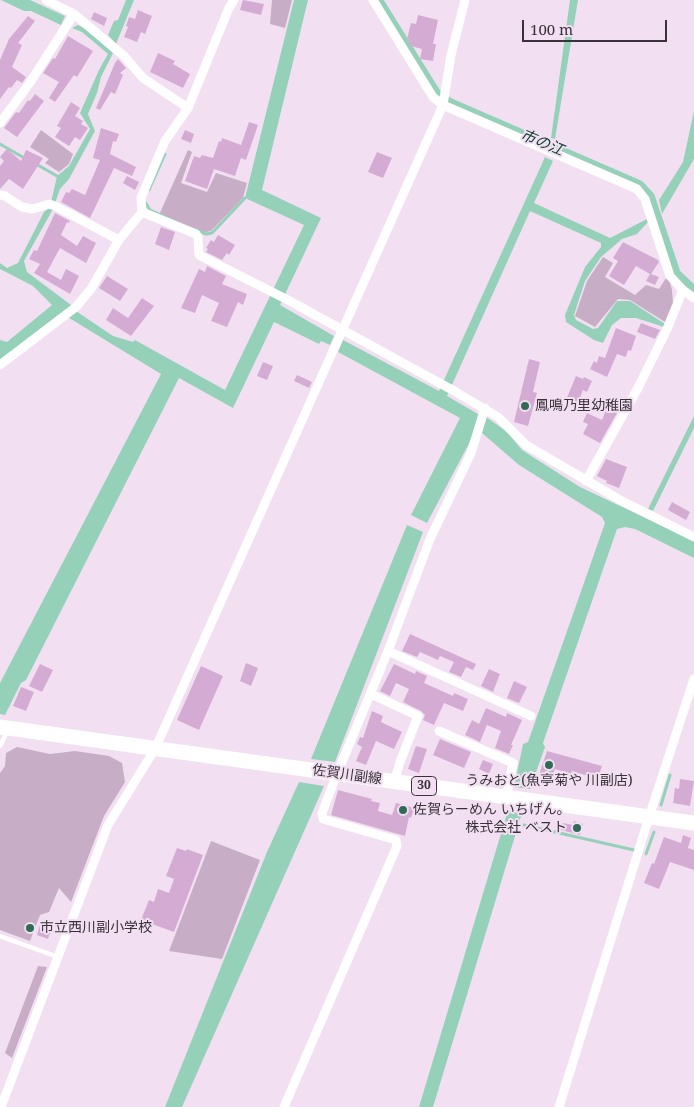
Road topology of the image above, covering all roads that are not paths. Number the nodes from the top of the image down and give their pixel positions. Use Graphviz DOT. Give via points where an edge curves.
graph roads {
  1 [pos="46,0"];
  2 [pos="234,0"];
  3 [pos="373,0"];
  4 [pos="465,0"];
  5 [pos="74,14"];
  6 [pos="444,101"];
  7 [pos="188,108"];
  8 [pos="0,123"];
  9 [pos="0,195"];
  10 [pos="142,212"];
  11 [pos="119,240"];
  12 [pos="683,290"];
  13 [pos="694,298"];
  14 [pos="343,331"];
  15 [pos="0,366"];
  16 [pos="485,408"];
  17 [pos="586,481"];
  18 [pos="694,536"];
  19 [pos="388,651"];
  20 [pos="694,679"];
  21 [pos="371,694"];
  22 [pos="531,716"];
  23 [pos="4,728"];
  24 [pos="439,732"];
  25 [pos="0,746"];
  26 [pos="155,749"];
  27 [pos="337,774"];
  28 [pos="394,782"];
  29 [pos="506,798"];
  30 [pos="649,818"];
  31 [pos="694,823"];
  32 [pos="0,936"];
  33 [pos="58,957"];
  34 [pos="2,1103"];
  35 [pos="284,1107"];
  36 [pos="559,1107"];
  1 -- 5 [label="street"];
  2 -- 7 [label="street"];
  3 -- 6 [label="street" via="433,97"];
  4 -- 6 [label="street" via="451,54"];
  5 -- 7 [label="street" via="124,56 143,78"];
  5 -- 8 [label="street"];
  6 -- 12 [label="street" via="637,189 646,199 670,276"];
  6 -- 14 [label="street"];
  7 -- 10 [label="street" via="165,141 141,198"];
  9 -- 11 [label="street" via="22,207 33,209 52,205"];
  10 -- 11 [label="street"];
  10 -- 14 [label="street" via="196,234 199,255"];
  11 -- 15 [label="street" via="92,289 76,307"];
  12 -- 13 [label="street"];
  12 -- 17 [label="street" via="638,388"];
  14 -- 16 [label="street"];
  14 -- 26 [label="street"];
  16 -- 17 [label="street" via="526,445"];
  16 -- 19 [label="street" via="472,454 430,539"];
  17 -- 18 [label="street"];
  19 -- 21 [label="street"];
  19 -- 22 [label="street"];
  20 -- 30 [label="street"];
  21 -- 27 [label="street"];
  21 -- 28 [label="street" via="418,716"];
  23 -- 25 [label="lane"];
  23 -- 26 [label="main road, 佐賀川副線 / 30"];
  24 -- 29 [label="street" via="513,763"];
  26 -- 27 [label="main road, 佐賀川副線 / 30"];
  26 -- 33 [label="street" via="108,825"];
  27 -- 28 [label="main road, 佐賀川副線 / 30"];
  27 -- 35 [label="street" via="322,813 324,819 396,840 397,846"];
  28 -- 29 [label="main road, 佐賀川副線 / 30"];
  29 -- 30 [label="main road, 佐賀川副線 / 30"];
  30 -- 31 [label="main road, 佐賀川副線 / 30"];
  30 -- 36 [label="street"];
  32 -- 33 [label="lane"];
  33 -- 34 [label="street"];
}
